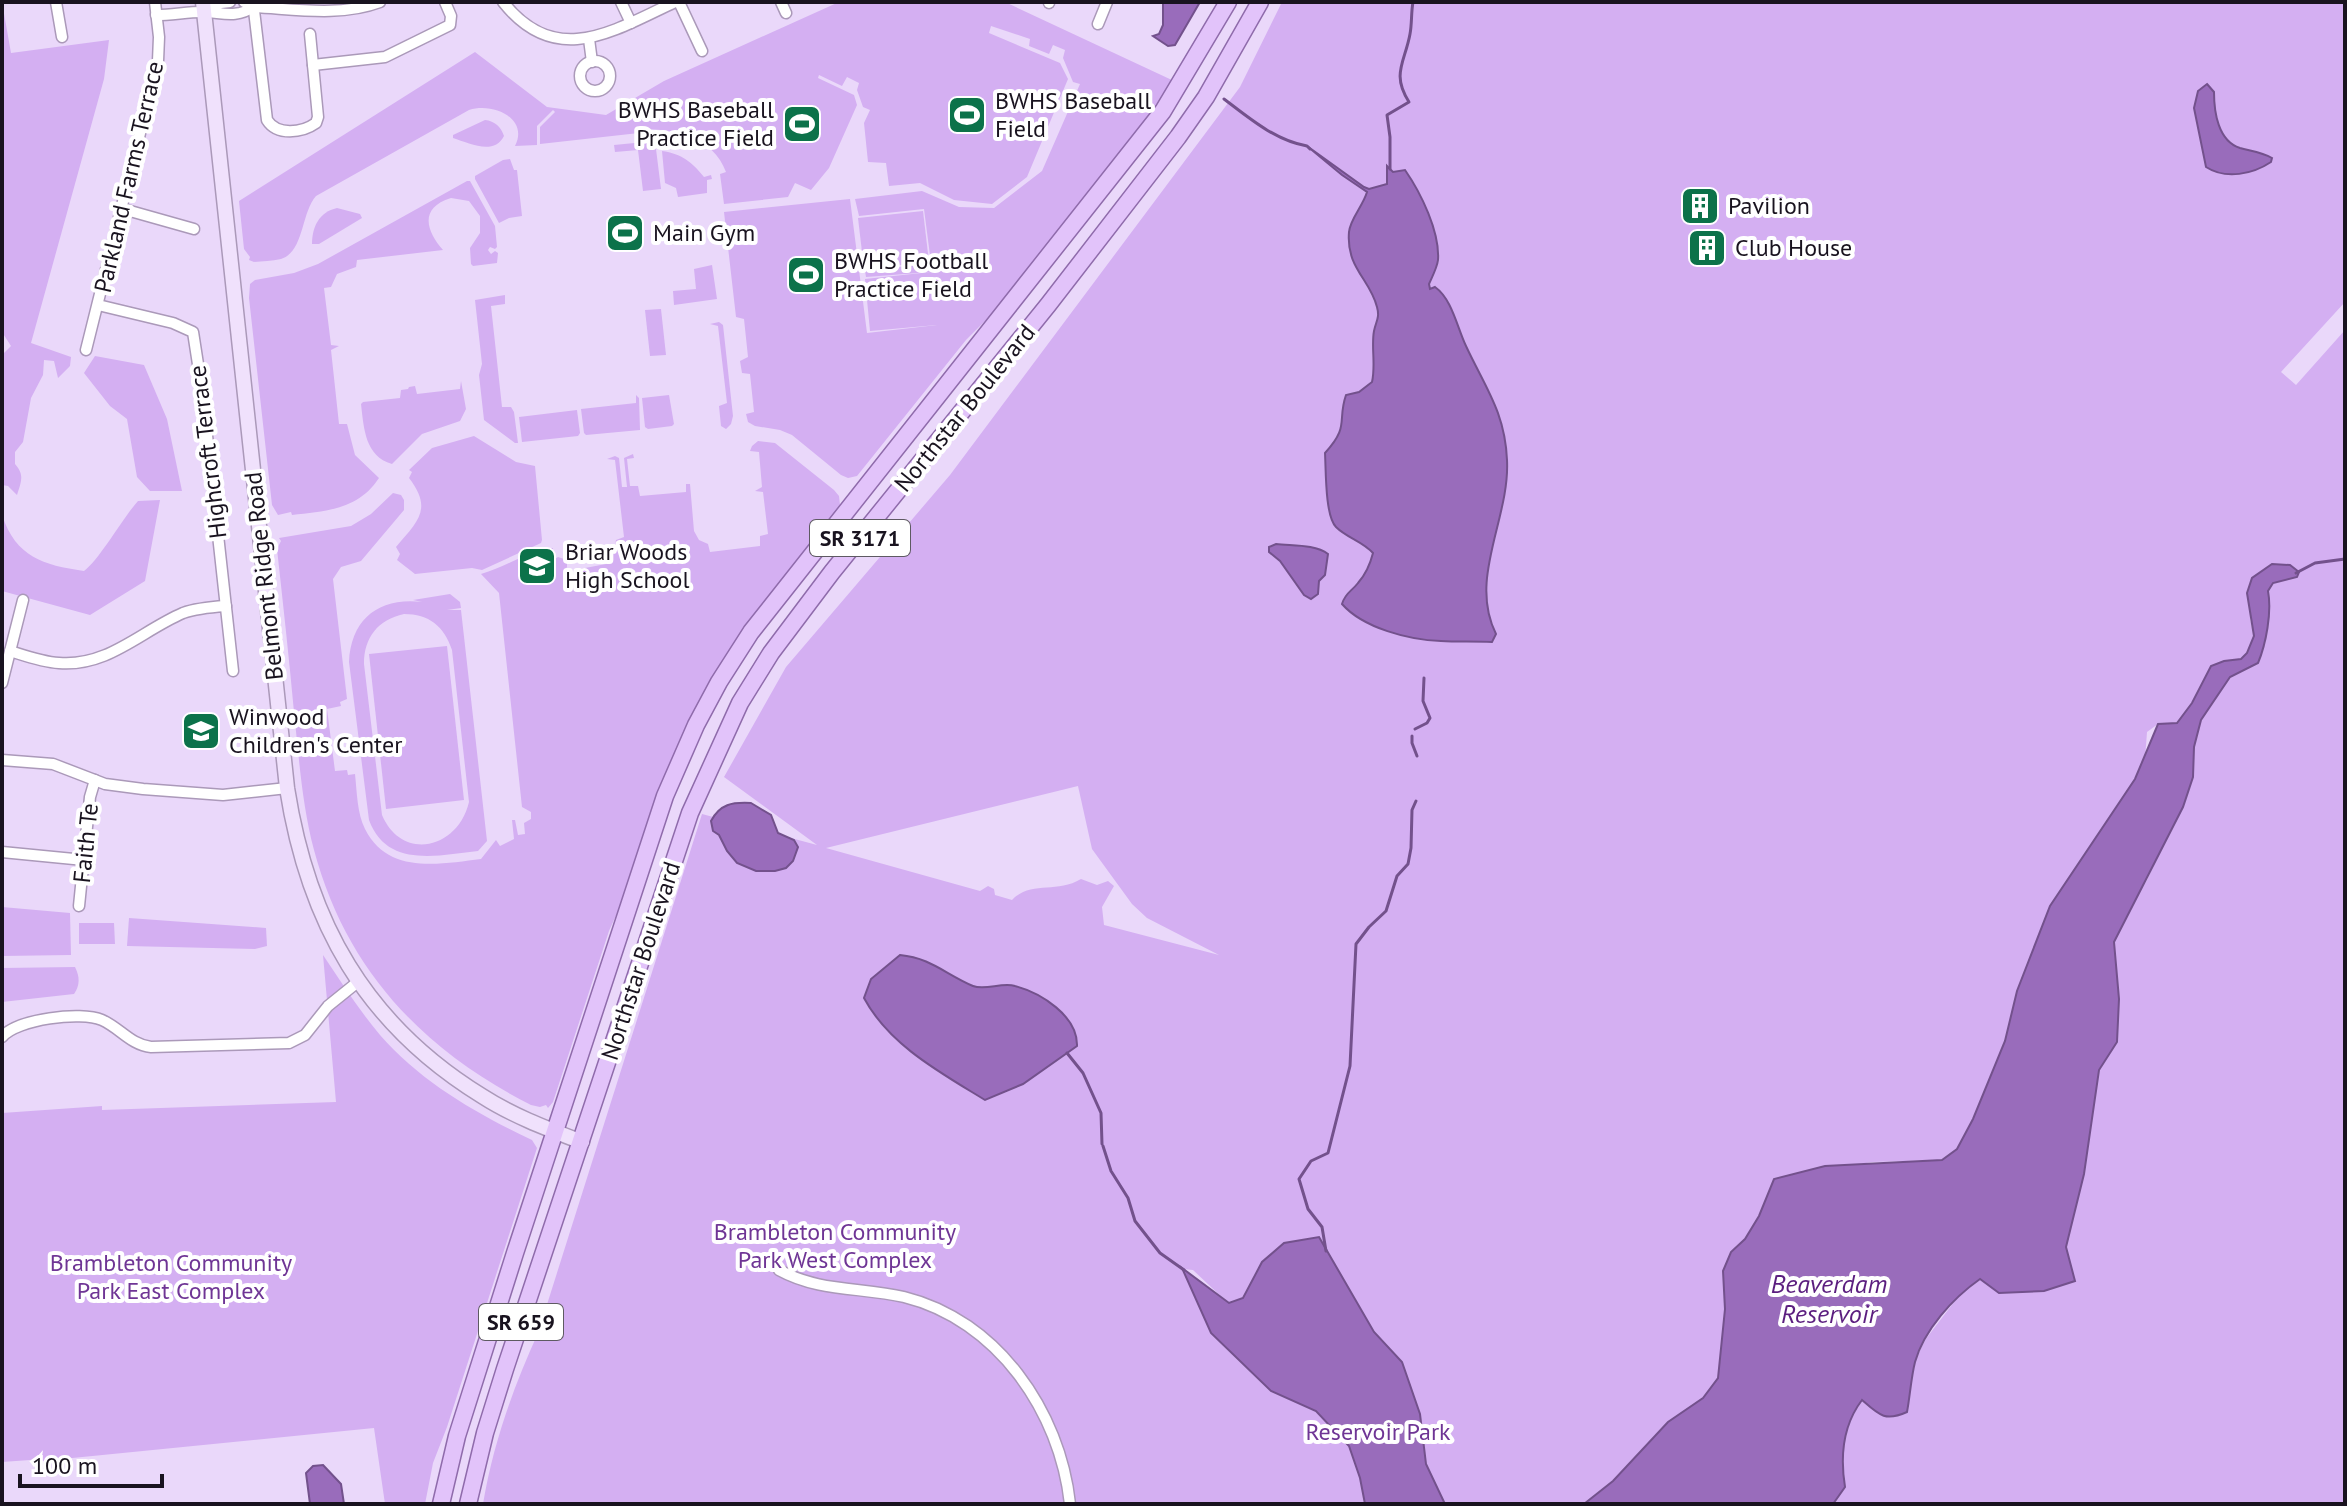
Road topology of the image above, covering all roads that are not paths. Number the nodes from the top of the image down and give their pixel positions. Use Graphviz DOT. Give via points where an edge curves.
graph roads {
  1 [pos="56,2"];
  2 [pos="155,2"];
  3 [pos="230,2"];
  4 [pos="380,2"];
  5 [pos="445,2"];
  6 [pos="503,2"];
  7 [pos="621,2"];
  8 [pos="677,2"];
  9 [pos="781,2"];
  10 [pos="1107,2"];
  11 [pos="1228,2"];
  12 [pos="1260,2"];
  13 [pos="250,4"];
  14 [pos="203,7"];
  15 [pos="786,13"];
  16 [pos="156,15"];
  17 [pos="631,23"];
  18 [pos="1098,24"];
  19 [pos="310,34"];
  20 [pos="62,37"];
  21 [pos="589,39"];
  22 [pos="702,51"];
  23 [pos="592,62"];
  24 [pos="313,65"];
  25 [pos="123,209"];
  26 [pos="194,229"];
  27 [pos="98,305"];
  28 [pos="86,350"];
  29 [pos="23,600"];
  30 [pos="226,606"];
  31 [pos="10,651"];
  32 [pos="233,671"];
  33 [pos="2,683"];
  34 [pos="2,760"];
  35 [pos="95,780"];
  36 [pos="287,788"];
  37 [pos="2,852"];
  38 [pos="84,860"];
  39 [pos="79,906"];
  40 [pos="359,981"];
  41 [pos="2,1037"];
  42 [pos="556,1132"];
  43 [pos="582,1142"];
  44 [pos="779,1270"];
  45 [pos="441,1504"];
  46 [pos="468,1504"];
  47 [pos="1070,1504"];
  1 -- 20 [label="street"];
  2 -- 16 [label="street, Parkland Farms Terrace"];
  3 -- 14 [label="street"];
  4 -- 13 [label="street" via="343,10"];
  5 -- 24 [label="street" via="450,25 396,54"];
  6 -- 21 [label="street" via="532,31 563,40"];
  7 -- 17 [label="street"];
  8 -- 17 [label="street"];
  8 -- 22 [label="street"];
  9 -- 15 [label="street"];
  10 -- 18 [label="street"];
  11 -- 42 [label="main road, Northstar Boulevard / SR 3171" via="1163,111 779,595 719,682 665,796"];
  12 -- 43 [label="main road, Northstar Boulevard / SR 3171" via="1170,148 756,675 690,813"];
  13 -- 14 [label="street" via="245,13 222,15"];
  13 -- 24 [label="street" via="265,110 274,129 303,129 316,123"];
  14 -- 16 [label="street"];
  14 -- 36 [label="main road, Belmont Ridge Road"];
  16 -- 25 [label="street, Parkland Farms Terrace" via="158,61"];
  17 -- 21 [label="street"];
  19 -- 24 [label="street"];
  21 -- 23 [label="street"];
  25 -- 26 [label="street"];
  25 -- 27 [label="street, Parkland Farms Terrace"];
  27 -- 28 [label="street, Parkland Farms Terrace"];
  27 -- 30 [label="street, Highcroft Terrace" via="193,332"];
  29 -- 31 [label="street"];
  30 -- 31 [label="street" via="180,614 91,661 61,664"];
  30 -- 32 [label="street, Highcroft Terrace"];
  31 -- 33 [label="street"];
  34 -- 35 [label="street" via="53,764"];
  35 -- 36 [label="street" via="223,795"];
  35 -- 38 [label="street, Faith Te"];
  36 -- 40 [label="main road, Belmont Ridge Road" via="311,890"];
  37 -- 38 [label="street"];
  38 -- 39 [label="street, Faith Te"];
  40 -- 41 [label="street" via="328,1006 305,1035 289,1043 144,1047 102,1020 78,1016 25,1023"];
  40 -- 42 [label="main road, Belmont Ridge Road" via="428,1058 500,1106"];
  42 -- 43 [label="main road, Belmont Ridge Road"];
  42 -- 45 [label="main road, SR 659" via="457,1436"];
  43 -- 46 [label="main road, SR 659" via="505,1369"];
  44 -- 47 [label="street" via="816,1285 927,1304 979,1334 1031,1392 1057,1449"];
}
